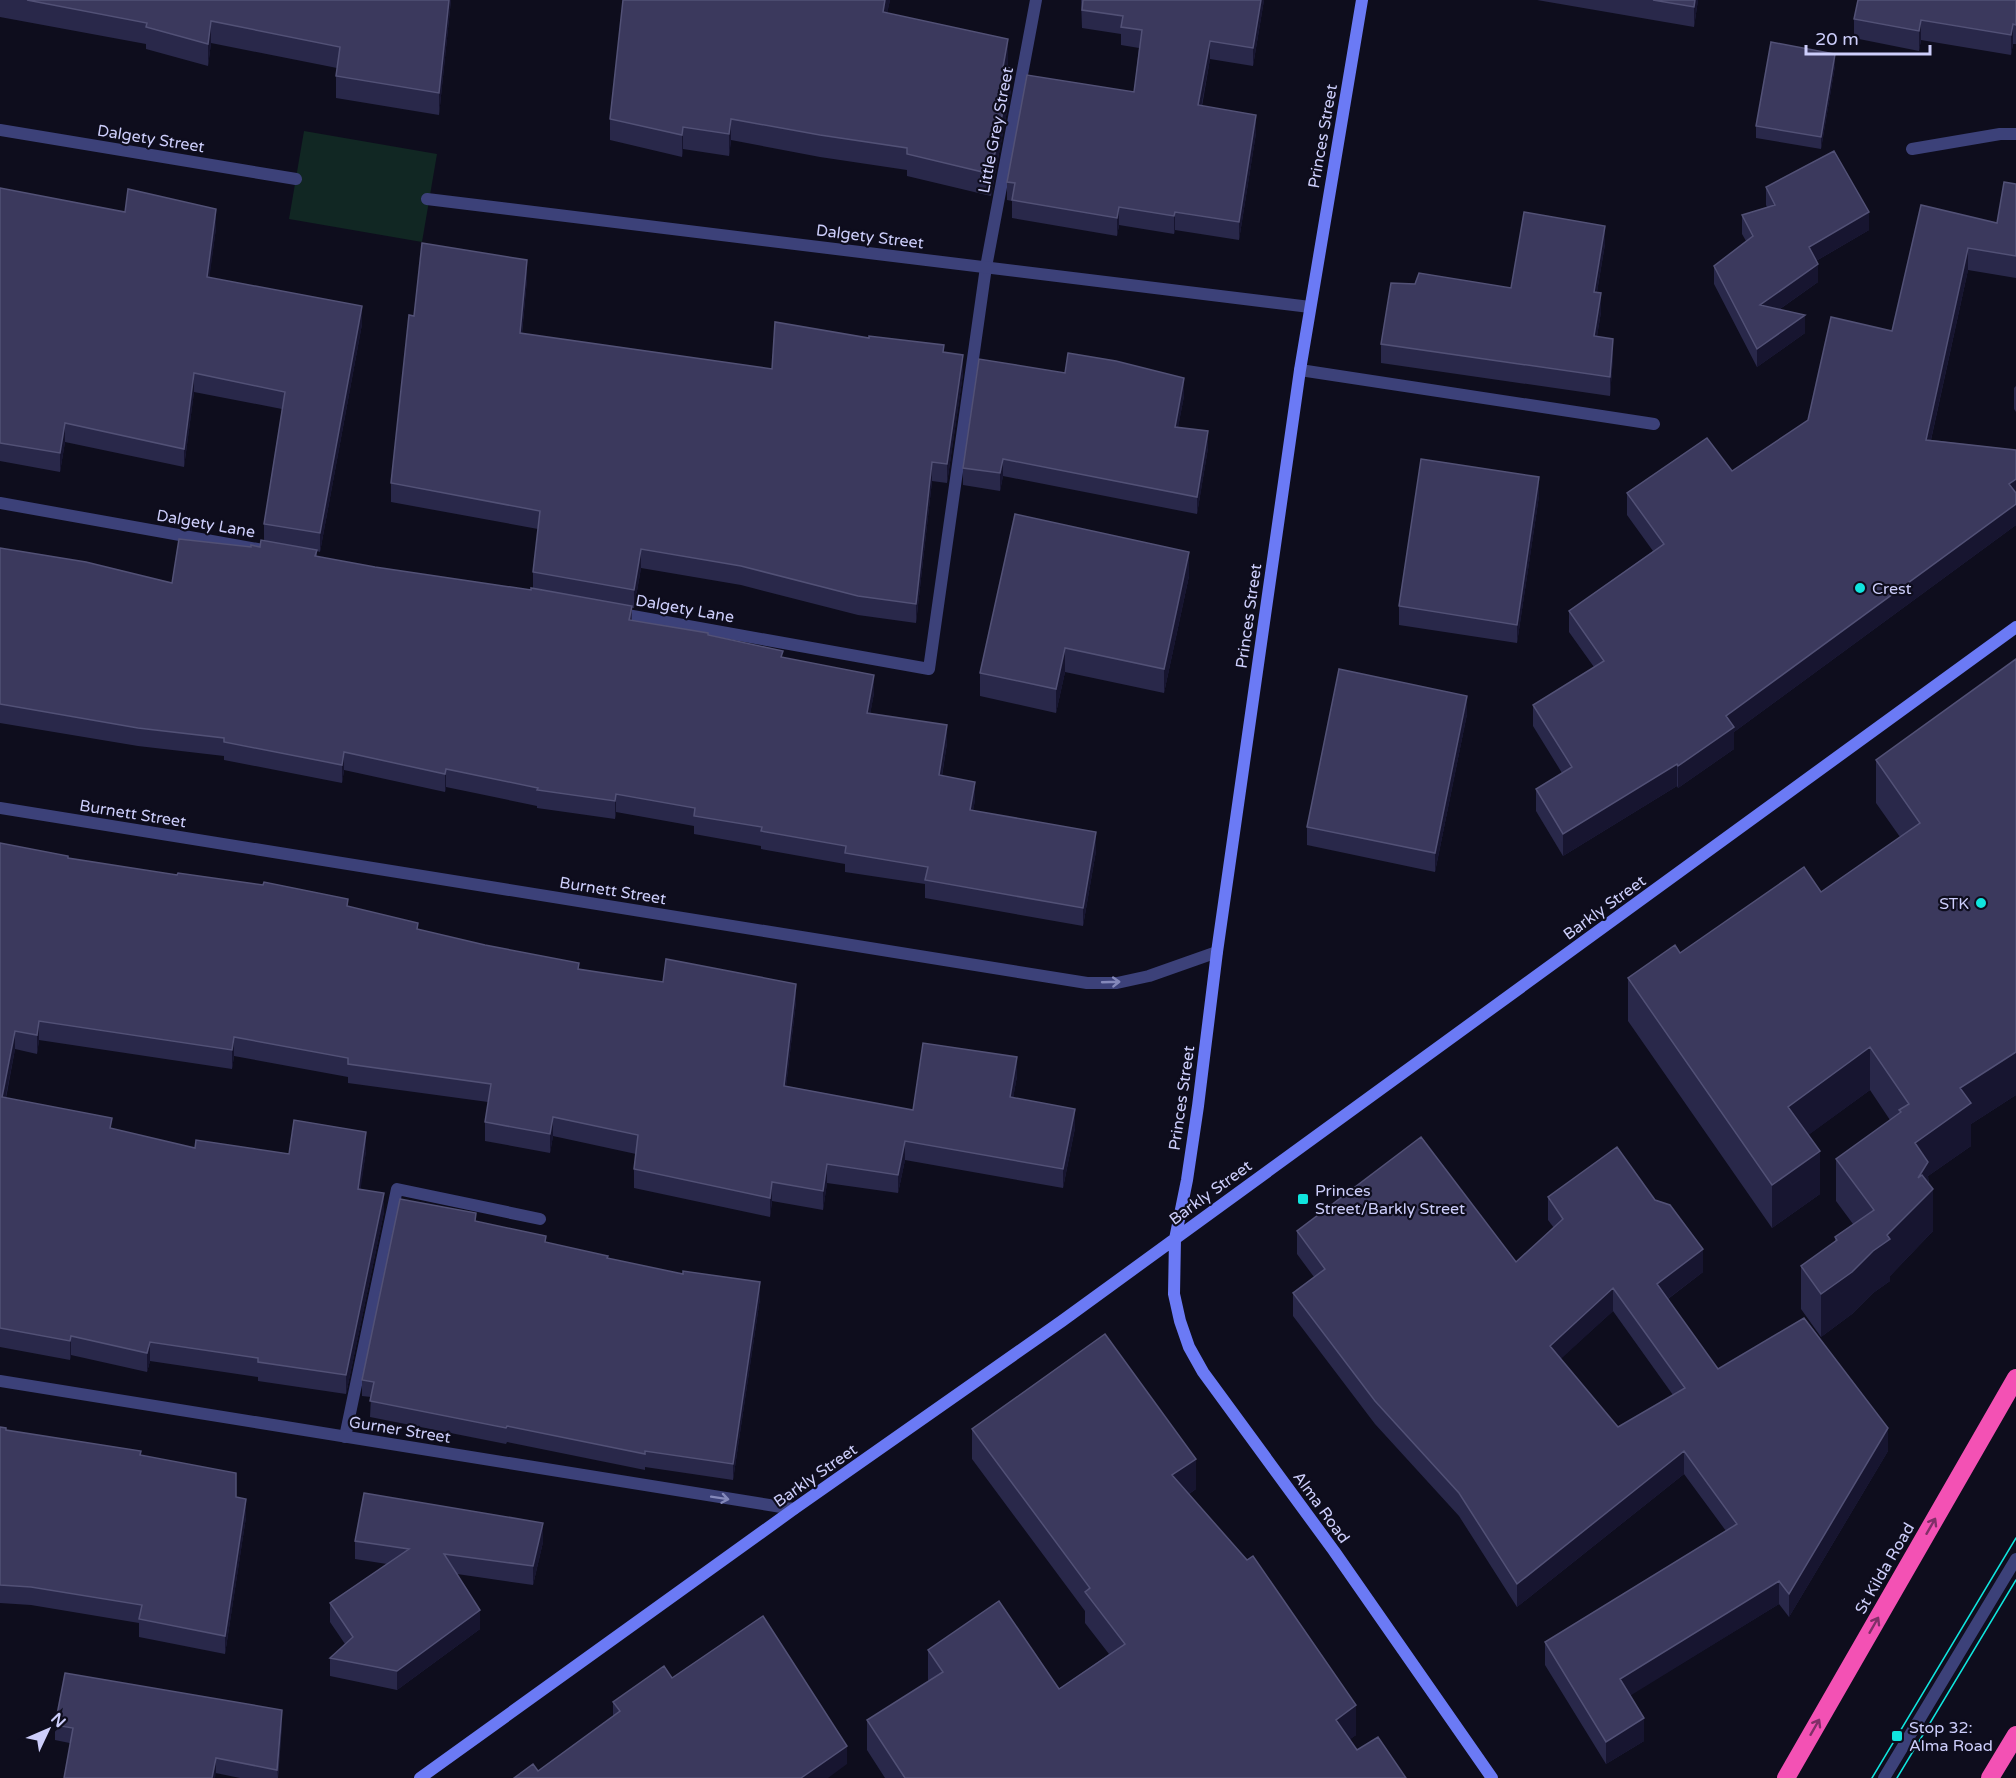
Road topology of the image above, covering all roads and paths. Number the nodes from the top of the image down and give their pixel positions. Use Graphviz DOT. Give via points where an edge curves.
graph roads {
  1 [pos="1036,0"];
  2 [pos="1362,0"];
  3 [pos="0,130"];
  4 [pos="2016,135"];
  5 [pos="1912,149"];
  6 [pos="296,179"];
  7 [pos="427,199"];
  8 [pos="986,267"];
  9 [pos="1310,307"];
  10 [pos="1299,370"];
  11 [pos="1654,424"];
  12 [pos="0,503"];
  13 [pos="270,551"];
  14 [pos="600,610"];
  15 [pos="2016,627"];
  16 [pos="0,808"];
  17 [pos="1217,952"];
  18 [pos="540,1218"];
  19 [pos="1175,1239"];
  20 [pos="2016,1378"];
  21 [pos="0,1382"];
  22 [pos="345,1437"];
  23 [pos="794,1509"];
  24 [pos="2016,1558"];
  25 [pos="2016,1735"];
  26 [pos="420,1778"];
  27 [pos="1491,1778"];
  28 [pos="1786,1778"];
  29 [pos="1884,1778"];
  30 [pos="1990,1778"];
  1 -- 8 [label="street, Little Grey Street"];
  2 -- 9 [label="main road, Princes Street"];
  3 -- 6 [label="street, Dalgety Street"];
  4 -- 5 [label="street" via="2000,134"];
  7 -- 8 [label="street, Dalgety Street"];
  8 -- 9 [label="street, Dalgety Street"];
  8 -- 14 [label="street, Dalgety Lane" via="929,669"];
  9 -- 10 [label="main road, Princes Street"];
  10 -- 11 [label="street"];
  10 -- 17 [label="main road, Princes Street"];
  12 -- 13 [label="street, Dalgety Lane"];
  15 -- 19 [label="main road, Barkly Street"];
  16 -- 17 [label="street, Burnett Street, one-way" via="1053,978 1117,983"];
  17 -- 19 [label="main road, Princes Street" via="1187,1180"];
  18 -- 22 [label="street" via="397,1189"];
  19 -- 23 [label="main road, Barkly Street"];
  19 -- 27 [label="main road, Alma Road" via="1174,1294 1189,1347 1203,1372 1334,1551"];
  28 -- 20 [label="highway, St Kilda Road, one-way"];
  21 -- 22 [label="street, Gurner Street"];
  22 -- 23 [label="street, Gurner Street, one-way"];
  23 -- 26 [label="main road, Barkly Street"];
  24 -- 29 [label="street"];
  25 -- 30 [label="highway"];
}
